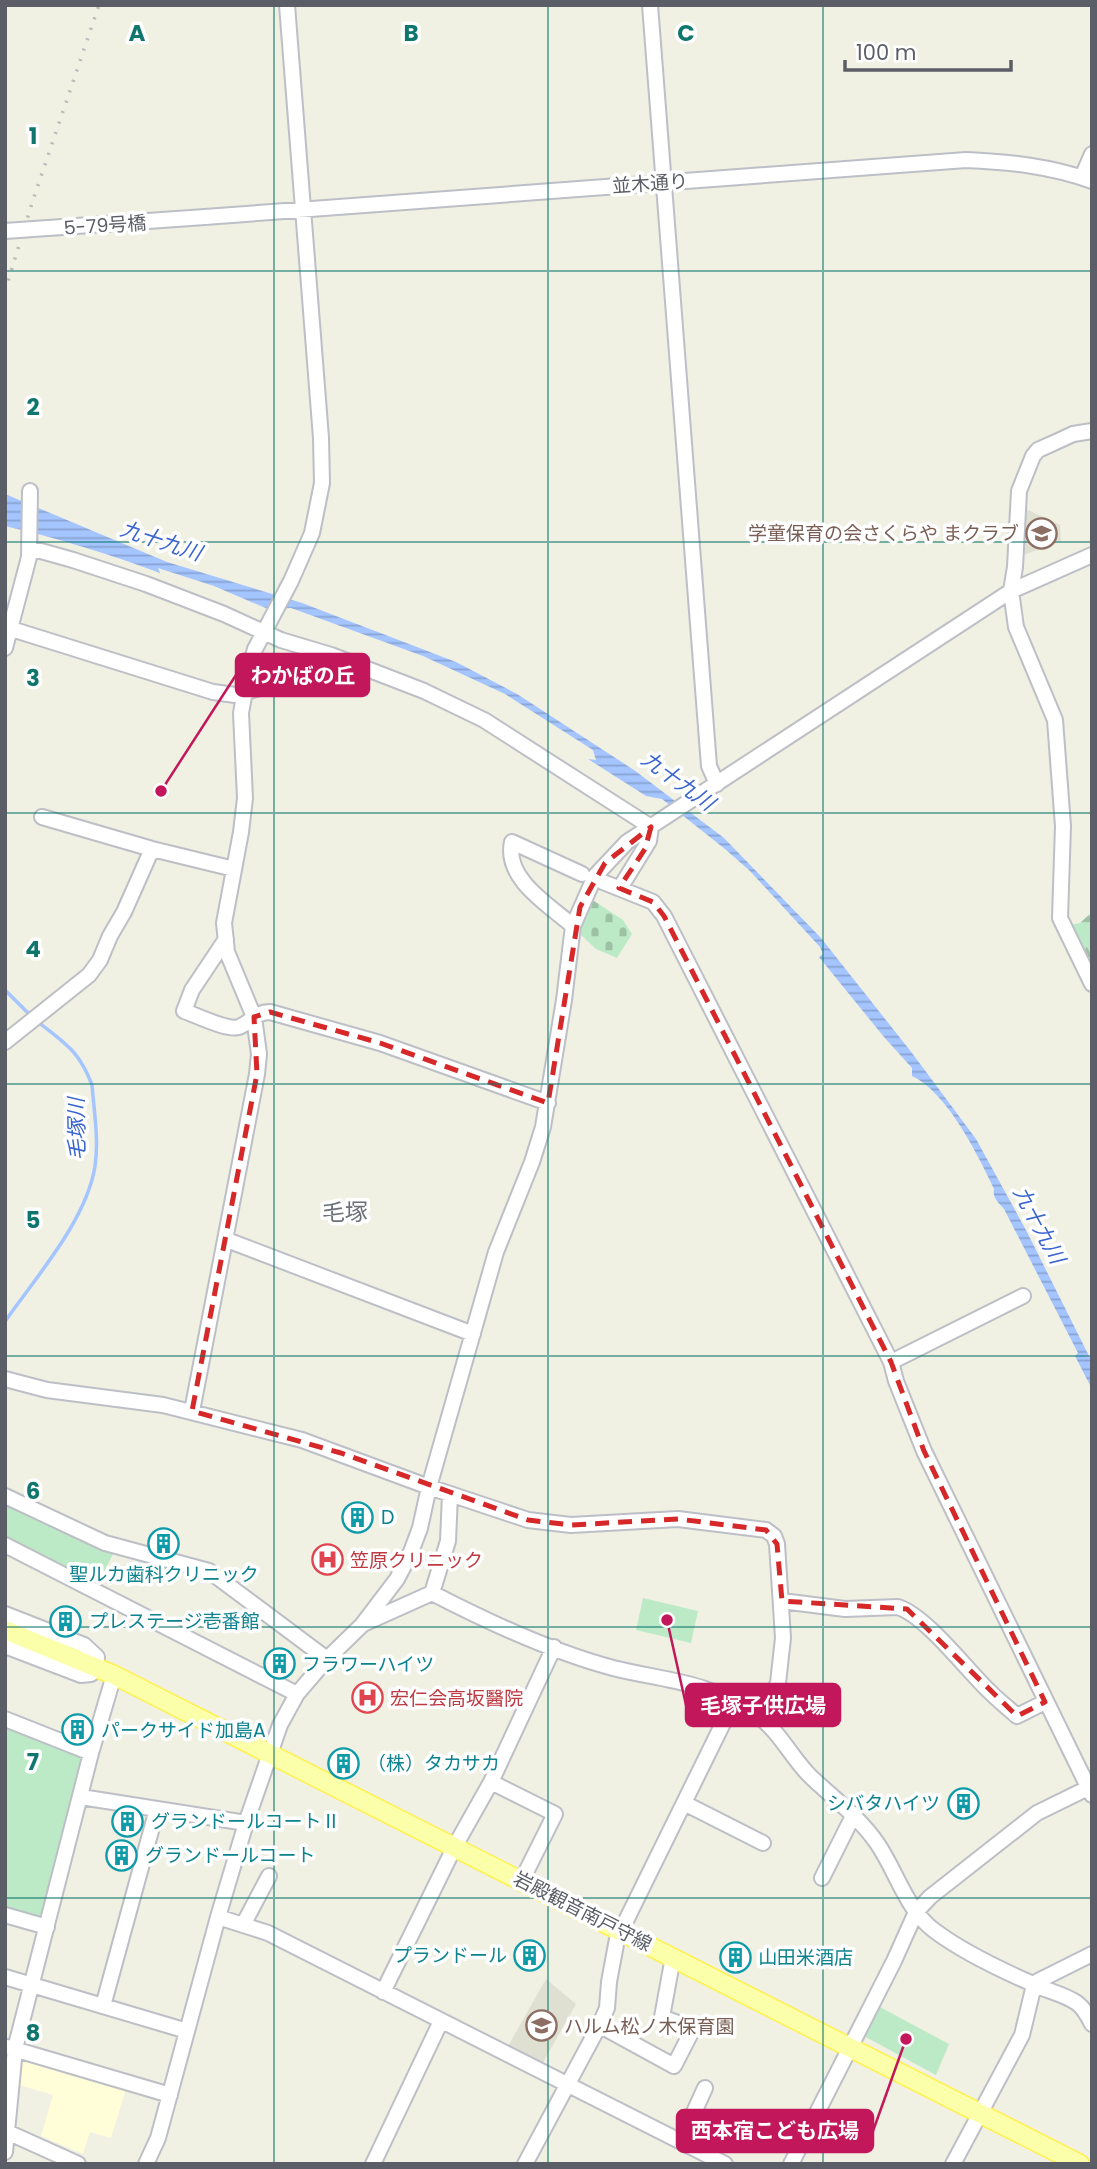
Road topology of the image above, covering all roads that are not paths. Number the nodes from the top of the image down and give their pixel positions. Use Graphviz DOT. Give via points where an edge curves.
graph roads {
  1 [pos="287,5"];
  2 [pos="650,5"];
  3 [pos="1092,154"];
  4 [pos="1087,179"];
  5 [pos="663,181"];
  6 [pos="302,209"];
  7 [pos="205,217"];
  8 [pos="5,231"];
  9 [pos="1092,431"];
  10 [pos="30,493"];
  11 [pos="31,548"];
  12 [pos="1092,555"];
  13 [pos="1011,591"];
  14 [pos="8,628"];
  15 [pos="265,630"];
  16 [pos="5,648"];
  17 [pos="331,655"];
  18 [pos="244,692"];
  19 [pos="717,784"];
  20 [pos="42,817"];
  21 [pos="653,826"];
  22 [pos="152,849"];
  23 [pos="234,869"];
  24 [pos="582,874"];
  25 [pos="603,882"];
  26 [pos="620,888"];
  27 [pos="573,926"];
  28 [pos="226,939"];
  29 [pos="1092,984"];
  30 [pos="254,1017"];
  31 [pos="5,1042"];
  32 [pos="548,1103"];
  33 [pos="227,1240"];
  34 [pos="1023,1296"];
  35 [pos="473,1334"];
  36 [pos="891,1362"];
  37 [pos="5,1379"];
  38 [pos="192,1411"];
  39 [pos="429,1487"];
  40 [pos="450,1494"];
  41 [pos="5,1496"];
  42 [pos="5,1545"];
  43 [pos="432,1593"];
  44 [pos="782,1601"];
  45 [pos="5,1614"];
  46 [pos="362,1625"];
  47 [pos="5,1630"];
  48 [pos="5,1646"];
  49 [pos="554,1647"];
  50 [pos="327,1659"];
  51 [pos="90,1664"];
  52 [pos="114,1675"];
  53 [pos="297,1694"];
  54 [pos="734,1702"];
  55 [pos="1045,1702"];
  56 [pos="5,1718"];
  57 [pos="760,1718"];
  58 [pos="270,1752"];
  59 [pos="91,1753"];
  60 [pos="491,1782"];
  61 [pos="1091,1790"];
  62 [pos="81,1797"];
  63 [pos="684,1802"];
  64 [pos="157,1809"];
  65 [pos="854,1814"];
  66 [pos="246,1823"];
  67 [pos="763,1843"];
  68 [pos="455,1846"];
  69 [pos="269,1876"];
  70 [pos="821,1878"];
  71 [pos="522,1880"];
  72 [pos="916,1912"];
  73 [pos="5,1915"];
  74 [pos="218,1917"];
  75 [pos="243,1925"];
  76 [pos="47,1927"];
  77 [pos="621,1930"];
  78 [pos="1092,1954"];
  79 [pos="673,1957"];
  80 [pos="5,1977"];
  81 [pos="32,1984"];
  82 [pos="1034,1985"];
  83 [pos="383,1992"];
  84 [pos="103,2006"];
  85 [pos="441,2021"];
  86 [pos="1092,2024"];
  87 [pos="600,2025"];
  88 [pos="187,2031"];
  89 [pos="850,2047"];
  90 [pos="10,2048"];
  91 [pos="566,2085"];
  92 [pos="705,2088"];
  93 [pos="170,2095"];
  94 [pos="980,2112"];
  95 [pos="7,2132"];
  96 [pos="681,2141"];
  97 [pos="5,2152"];
  98 [pos="70,2162"];
  99 [pos="146,2164"];
  100 [pos="373,2164"];
  101 [pos="525,2164"];
  102 [pos="725,2164"];
  103 [pos="791,2164"];
  104 [pos="953,2164"];
  105 [pos="1080,2164"];
  1 -- 6 [label="street"];
  2 -- 5 [label="street"];
  3 -- 4 [label="street"];
  4 -- 5 [label="street, 並木通り" via="1022,163 967,160"];
  5 -- 6 [label="street, 並木通り"];
  5 -- 19 [label="street" via="709,766"];
  6 -- 7 [label="street, 並木通り"];
  6 -- 15 [label="street" via="322,483 312,533"];
  7 -- 8 [label="street, 5-79号橋, bridge"];
  9 -- 13 [label="street" via="1058,440 1033,456 1019,492"];
  10 -- 11 [label="street"];
  11 -- 14 [label="street"];
  11 -- 15 [label="street" via="146,584"];
  12 -- 13 [label="street"];
  13 -- 19 [label="street"];
  13 -- 29 [label="street" via="1016,626 1055,720 1063,826 1060,918"];
  14 -- 16 [label="street"];
  14 -- 18 [label="street" via="213,692"];
  15 -- 17 [label="street" via="281,640"];
  15 -- 18 [label="street"];
  17 -- 18 [label="street" via="324,668 314,673"];
  17 -- 21 [label="street" via="484,720"];
  18 -- 23 [label="street" via="245,798"];
  19 -- 21 [label="street"];
  20 -- 22 [label="street"];
  21 -- 26 [label="street" via="649,841"];
  21 -- 27 [label="street" via="621,848 595,876"];
  22 -- 23 [label="street"];
  22 -- 31 [label="street" via="89,975"];
  23 -- 28 [label="street" via="224,923"];
  24 -- 27 [label="street" via="512,842 510,860 525,883"];
  25 -- 26 [label="street"];
  26 -- 36 [label="street" via="653,902 664,916"];
  27 -- 32 [label="street"];
  28 -- 30 [label="street" via="236,979"];
  28 -- 30 [label="street" via="192,990 184,1011 229,1027"];
  30 -- 32 [label="street" via="270,1012 369,1040"];
  30 -- 33 [label="street" via="257,1074"];
  32 -- 35 [label="street"];
  33 -- 35 [label="street"];
  33 -- 38 [label="street"];
  34 -- 36 [label="street"];
  35 -- 39 [label="street"];
  36 -- 55 [label="street" via="924,1451"];
  37 -- 38 [label="street" via="47,1390"];
  38 -- 39 [label="street" via="302,1440"];
  39 -- 40 [label="street"];
  39 -- 46 [label="street" via="411,1552"];
  40 -- 43 [label="street" via="448,1541"];
  40 -- 44 [label="street" via="550,1524 677,1519 766,1530 777,1544"];
  41 -- 50 [label="street" via="105,1543 209,1571"];
  42 -- 53 [label="street"];
  43 -- 46 [label="street"];
  43 -- 49 [label="street"];
  44 -- 55 [label="street" via="831,1609 906,1609 1017,1716"];
  44 -- 57 [label="street" via="778,1683"];
  45 -- 51 [label="street" via="84,1645 97,1657"];
  46 -- 50 [label="street"];
  47 -- 51 [label="main road, 岩殿観音南戸守線"];
  48 -- 51 [label="street" via="81,1675 91,1674"];
  49 -- 54 [label="street" via="614,1668 704,1687"];
  49 -- 60 [label="street"];
  50 -- 53 [label="street"];
  51 -- 52 [label="main road, 岩殿観音南戸守線"];
  52 -- 58 [label="main road, 岩殿観音南戸守線"];
  52 -- 59 [label="street"];
  53 -- 58 [label="street"];
  54 -- 57 [label="street"];
  54 -- 63 [label="street"];
  55 -- 61 [label="street"];
  56 -- 59 [label="street"];
  57 -- 65 [label="street" via="809,1775"];
  58 -- 66 [label="street"];
  58 -- 68 [label="main road, 岩殿観音南戸守線"];
  59 -- 62 [label="street"];
  60 -- 68 [label="street"];
  60 -- 71 [label="street" via="555,1814"];
  61 -- 72 [label="street" via="1037,1813"];
  62 -- 64 [label="street"];
  62 -- 76 [label="street"];
  63 -- 67 [label="street"];
  63 -- 77 [label="street"];
  64 -- 66 [label="street"];
  64 -- 84 [label="street"];
  65 -- 70 [label="street"];
  65 -- 72 [label="street" via="879,1846"];
  66 -- 74 [label="street"];
  68 -- 71 [label="main road, 岩殿観音南戸守線"];
  68 -- 83 [label="street"];
  69 -- 75 [label="street"];
  71 -- 77 [label="main road, 岩殿観音南戸守線"];
  72 -- 82 [label="street" via="950,1942"];
  72 -- 89 [label="street"];
  73 -- 76 [label="street"];
  74 -- 75 [label="street"];
  74 -- 88 [label="street"];
  75 -- 83 [label="street" via="268,1933"];
  76 -- 81 [label="street"];
  77 -- 79 [label="main road, 岩殿観音南戸守線"];
  77 -- 87 [label="street"];
  78 -- 82 [label="street"];
  79 -- 87 [label="street" via="662,2017 693,2029 674,2066"];
  79 -- 89 [label="main road, 岩殿観音南戸守線"];
  80 -- 81 [label="street"];
  81 -- 84 [label="street"];
  81 -- 90 [label="street"];
  82 -- 86 [label="street" via="1078,2004"];
  82 -- 94 [label="street" via="1022,2035"];
  83 -- 85 [label="street"];
  84 -- 88 [label="street"];
  85 -- 91 [label="street"];
  85 -- 100 [label="street"];
  87 -- 91 [label="street"];
  88 -- 93 [label="street"];
  89 -- 94 [label="main road, 岩殿観音南戸守線"];
  89 -- 103 [label="street"];
  90 -- 93 [label="street"];
  90 -- 95 [label="street"];
  91 -- 96 [label="street"];
  91 -- 101 [label="street"];
  92 -- 96 [label="street"];
  93 -- 99 [label="street"];
  94 -- 104 [label="street"];
  94 -- 105 [label="main road, 岩殿観音南戸守線"];
  95 -- 97 [label="street"];
  95 -- 98 [label="street"];
  96 -- 102 [label="street"];
}
